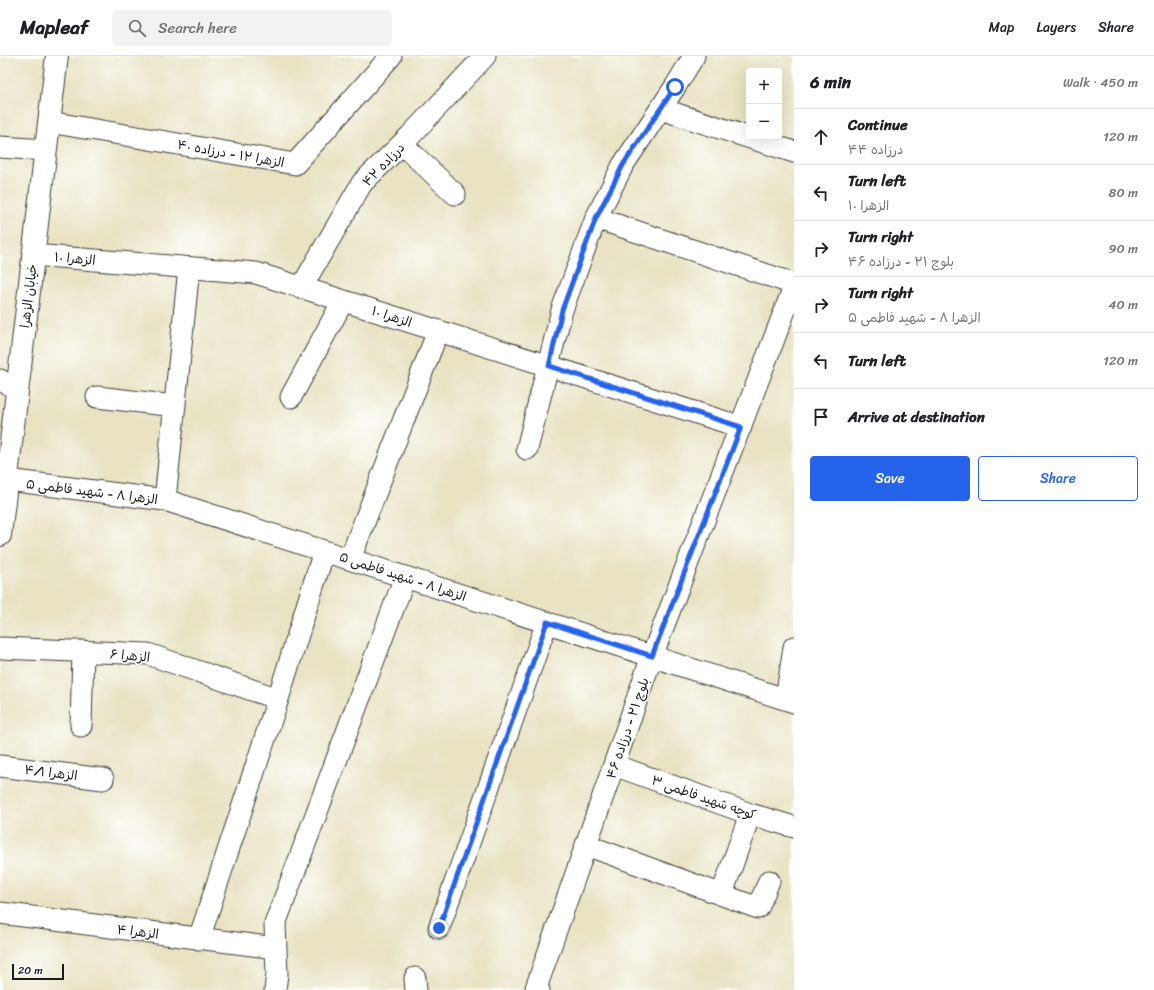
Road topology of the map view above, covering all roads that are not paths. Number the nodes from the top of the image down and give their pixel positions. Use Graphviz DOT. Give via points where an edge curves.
graph roads {
  1 [pos="57,56"];
  2 [pos="391,56"];
  3 [pos="485,56"];
  4 [pos="694,56"];
  5 [pos="661,109"];
  6 [pos="49,122"];
  7 [pos="402,144"];
  8 [pos="0,147"];
  9 [pos="46,150"];
  10 [pos="794,152"];
  11 [pos="455,194"];
  12 [pos="596,218"];
  13 [pos="33,255"];
  14 [pos="189,268"];
  15 [pos="794,286"];
  16 [pos="301,288"];
  17 [pos="343,301"];
  18 [pos="438,331"];
  19 [pos="549,366"];
  20 [pos="9,384"];
  21 [pos="291,397"];
  22 [pos="97,398"];
  23 [pos="175,406"];
  24 [pos="741,427"];
  25 [pos="527,449"];
  26 [pos="3,480"];
  27 [pos="165,500"];
  28 [pos="0,535"];
  29 [pos="324,551"];
  30 [pos="350,559"];
  31 [pos="405,577"];
  32 [pos="547,622"];
  33 [pos="794,647"];
  34 [pos="0,648"];
  35 [pos="82,651"];
  36 [pos="652,656"];
  37 [pos="278,699"];
  38 [pos="790,701"];
  39 [pos="81,726"];
  40 [pos="614,765"];
  41 [pos="0,766"];
  42 [pos="103,779"];
  43 [pos="750,814"];
  44 [pos="794,827"];
  45 [pos="586,845"];
  46 [pos="769,881"];
  47 [pos="722,894"];
  48 [pos="0,913"];
  49 [pos="439,928"];
  50 [pos="199,939"];
  51 [pos="276,948"];
  52 [pos="275,990"];
  53 [pos="539,990"];
  1 -- 6 [label="street, خیابان الزهرا"];
  2 -- 6 [label="street, الزهرا ۱۲ - درزاده ۴۰" via="295,164"];
  3 -- 7 [label="street, درزاده ۴۲"];
  4 -- 5 [label="street"];
  5 -- 10 [label="street"];
  5 -- 12 [label="street" via="623,165"];
  6 -- 9 [label="street, خیابان الزهرا"];
  7 -- 11 [label="street"];
  7 -- 16 [label="street, درزاده ۴۲" via="362,183"];
  8 -- 9 [label="street"];
  9 -- 13 [label="street, خیابان الزهرا"];
  12 -- 15 [label="street"];
  12 -- 19 [label="street" via="562,310"];
  13 -- 14 [label="street, الزهرا ۱۰"];
  13 -- 20 [label="street, خیابان الزهرا"];
  14 -- 16 [label="street, الزهرا ۱۰" via="256,273"];
  14 -- 23 [label="street"];
  15 -- 24 [label="street, بلوچ ۲۱ - درزاده ۴۶"];
  16 -- 17 [label="street, الزهرا ۱۰"];
  17 -- 18 [label="street, الزهرا ۱۰"];
  17 -- 21 [label="street"];
  18 -- 19 [label="street, الزهرا ۱۰"];
  18 -- 30 [label="street"];
  19 -- 24 [label="street, الزهرا ۱۰"];
  19 -- 25 [label="street"];
  20 -- 26 [label="street, خیابان الزهرا"];
  22 -- 23 [label="street"];
  23 -- 27 [label="street"];
  24 -- 36 [label="street, بلوچ ۲۱ - درزاده ۴۶"];
  26 -- 27 [label="street, الزهرا ۸ - شهید فاطمی ۵"];
  26 -- 28 [label="street, خیابان الزهرا"];
  27 -- 29 [label="street, الزهرا ۸ - شهید فاطمی ۵"];
  29 -- 30 [label="street, الزهرا ۸ - شهید فاطمی ۵"];
  29 -- 37 [label="street"];
  30 -- 31 [label="street, الزهرا ۸ - شهید فاطمی ۵"];
  31 -- 32 [label="street, الزهرا ۸ - شهید فاطمی ۵"];
  31 -- 51 [label="street" via="275,924"];
  32 -- 36 [label="street, الزهرا ۸ - شهید فاطمی ۵"];
  32 -- 49 [label="street"];
  33 -- 38 [label="street"];
  34 -- 35 [label="street, الزهرا ۶"];
  35 -- 37 [label="street, الزهرا ۶" via="148,654"];
  35 -- 39 [label="street"];
  36 -- 38 [label="street, الزهرا ۸ - شهید فاطمی ۵"];
  36 -- 40 [label="street, بلوچ ۲۱ - درزاده ۴۶"];
  37 -- 50 [label="street"];
  40 -- 43 [label="street, کوچه شهید فاطمی ۳"];
  40 -- 45 [label="street, بلوچ ۲۱ - درزاده ۴۶"];
  41 -- 42 [label="street, الزهرا ۴/۱"];
  43 -- 44 [label="street, کوچه شهید فاطمی ۳"];
  43 -- 47 [label="street"];
  45 -- 47 [label="street"];
  45 -- 53 [label="street, بلوچ ۲۱ - درزاده ۴۶" via="536,988"];
  46 -- 47 [label="street" via="758,908"];
  48 -- 50 [label="street, الزهرا ۴"];
  50 -- 51 [label="street, الزهرا ۴"];
  51 -- 52 [label="street"];
}
